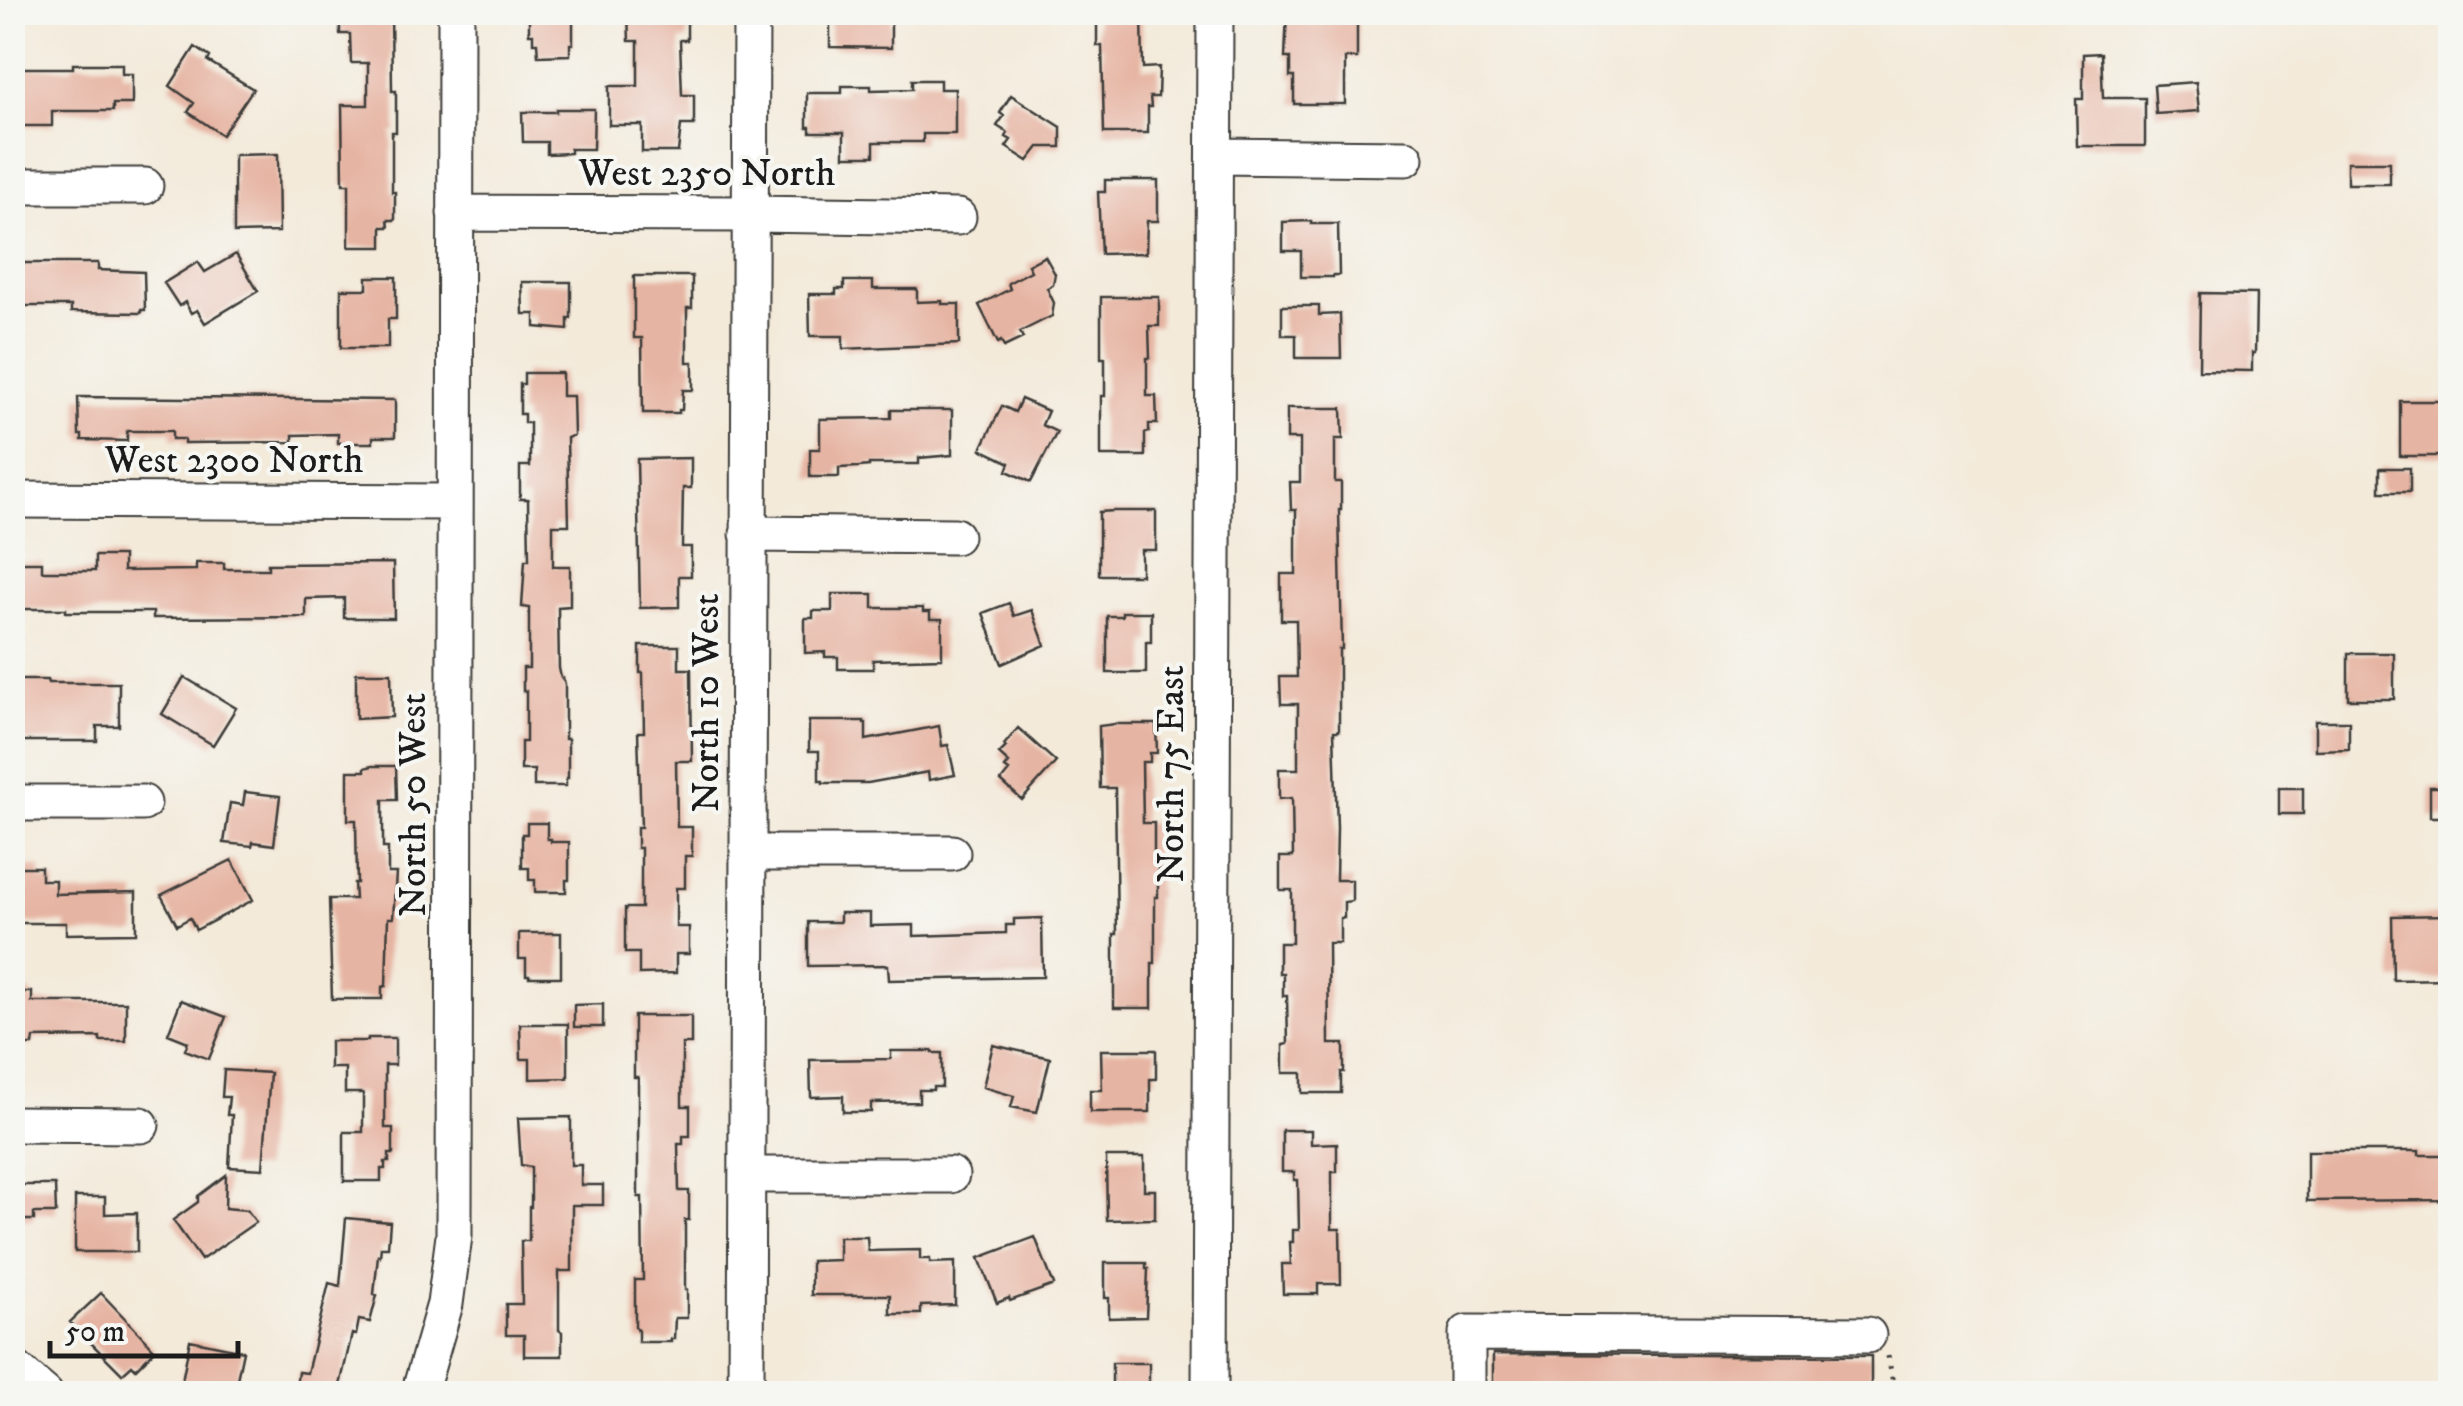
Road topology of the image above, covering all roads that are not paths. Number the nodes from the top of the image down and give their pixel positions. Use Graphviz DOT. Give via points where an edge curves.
graph roads {
  1 [pos="456,12"];
  2 [pos="752,12"];
  3 [pos="1215,12"];
  4 [pos="1215,156"];
  5 [pos="1406,158"];
  6 [pos="12,186"];
  7 [pos="144,186"];
  8 [pos="455,213"];
  9 [pos="750,214"];
  10 [pos="958,217"];
  11 [pos="12,500"];
  12 [pos="454,502"];
  13 [pos="748,534"];
  14 [pos="955,536"];
  15 [pos="12,803"];
  16 [pos="142,803"];
  17 [pos="748,854"];
  18 [pos="952,854"];
  19 [pos="12,1124"];
  20 [pos="141,1126"];
  21 [pos="748,1175"];
  22 [pos="951,1175"];
  23 [pos="1868,1335"];
  24 [pos="12,1366"];
  25 [pos="45,1394"];
  26 [pos="419,1394"];
  27 [pos="746,1394"];
  28 [pos="1210,1394"];
  29 [pos="1467,1394"];
  1 -- 8 [label="street, North 50 West"];
  2 -- 9 [label="street, North 10 West"];
  3 -- 4 [label="street, North 75 East"];
  4 -- 5 [label="street"];
  4 -- 28 [label="street, North 75 East"];
  6 -- 7 [label="street"];
  8 -- 9 [label="street, West 2350 North"];
  8 -- 12 [label="street, North 50 West"];
  9 -- 10 [label="street, West 2350 North"];
  9 -- 13 [label="street, North 10 West"];
  11 -- 12 [label="street, West 2300 North"];
  12 -- 26 [label="street, North 50 West" via="454,1236 446,1304"];
  13 -- 14 [label="street"];
  13 -- 17 [label="street, North 10 West"];
  15 -- 16 [label="street"];
  17 -- 18 [label="street"];
  17 -- 21 [label="street, North 10 West"];
  19 -- 20 [label="street"];
  21 -- 22 [label="street"];
  21 -- 27 [label="street, North 10 West"];
  23 -- 29 [label="street" via="1467,1333"];
  24 -- 25 [label="street"];
}
